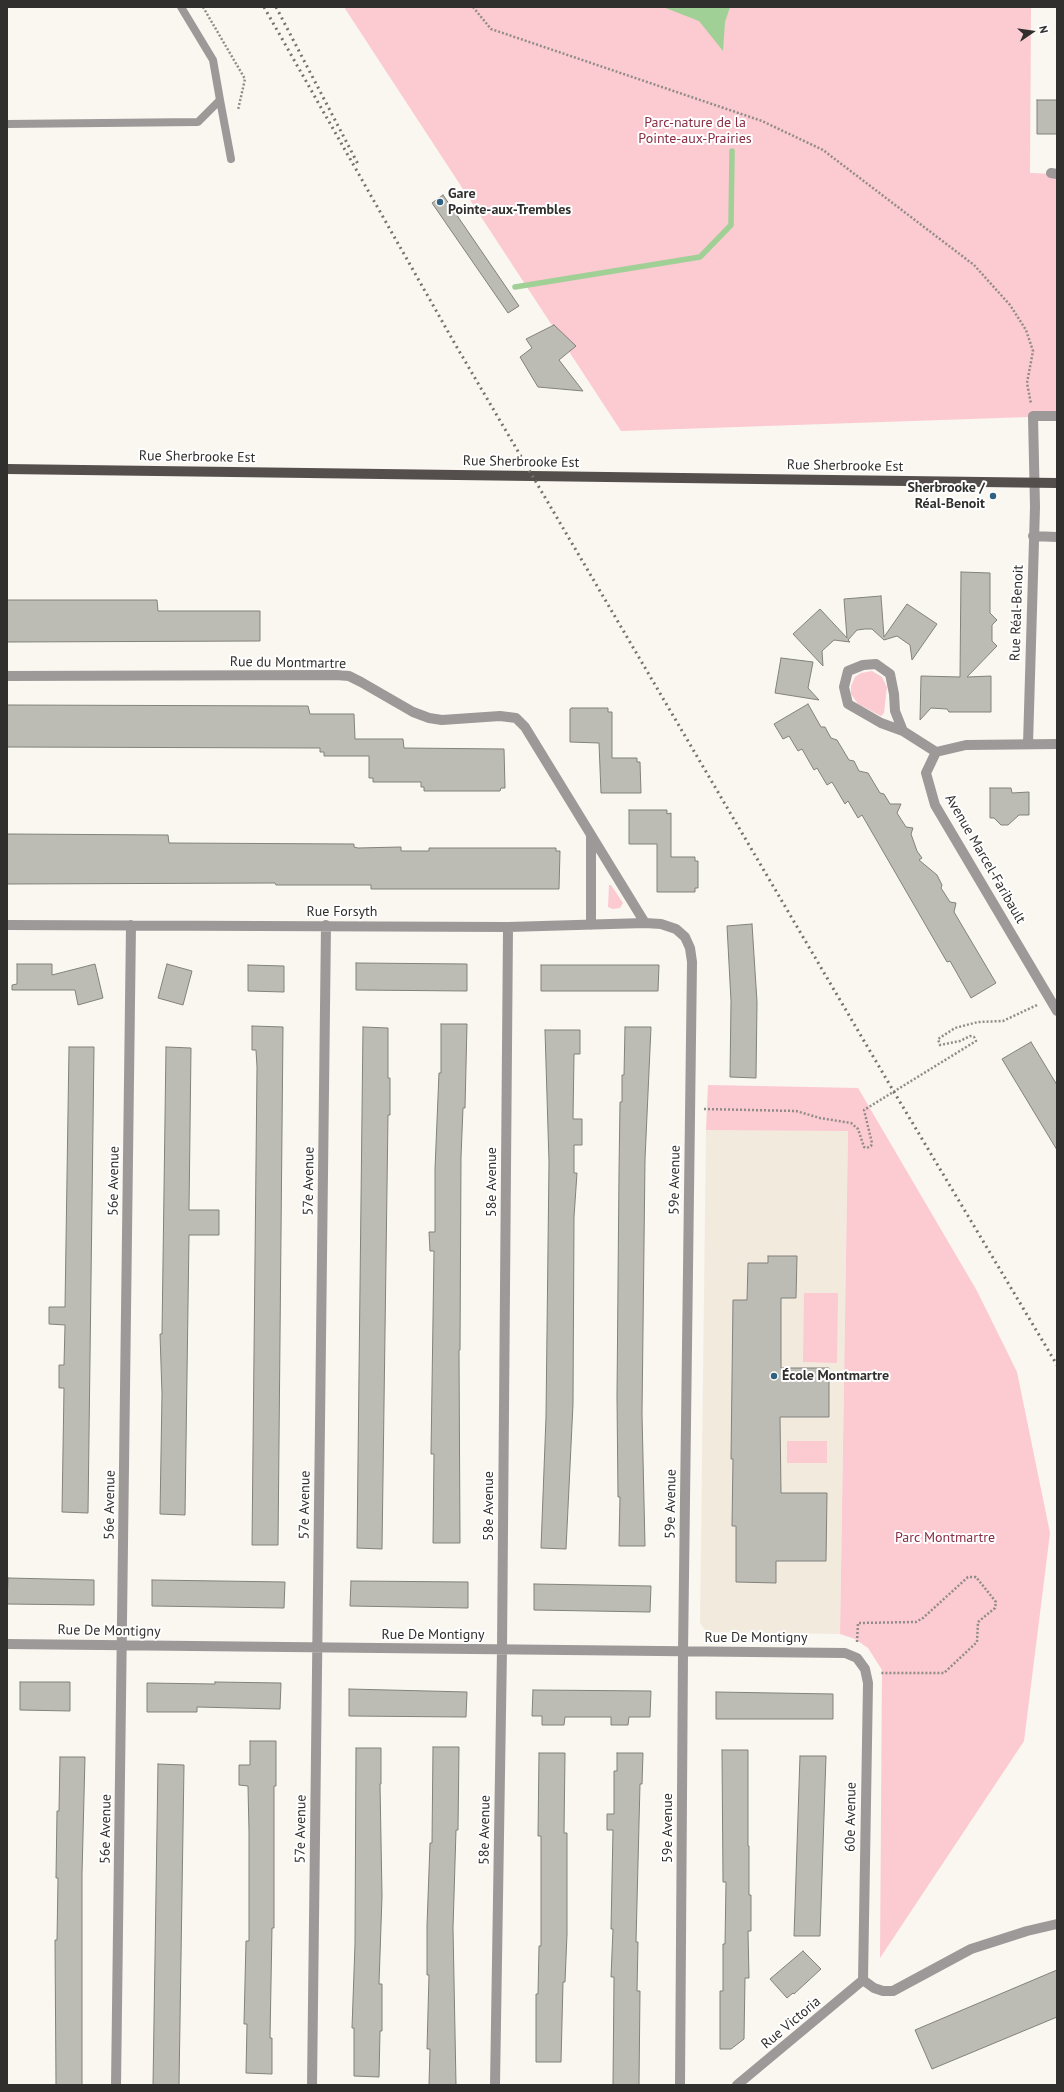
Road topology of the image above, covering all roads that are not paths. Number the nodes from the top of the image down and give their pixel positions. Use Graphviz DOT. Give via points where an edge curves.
graph roads {
  1 [pos="181,7"];
  2 [pos="220,100"];
  3 [pos="7,124"];
  4 [pos="231,159"];
  5 [pos="1057,416"];
  6 [pos="7,469"];
  7 [pos="1035,482"];
  8 [pos="1057,483"];
  9 [pos="1033,536"];
  10 [pos="1057,536"];
  11 [pos="7,676"];
  12 [pos="903,731"];
  13 [pos="1028,744"];
  14 [pos="1057,744"];
  15 [pos="936,752"];
  16 [pos="591,835"];
  17 [pos="644,924"];
  18 [pos="7,925"];
  19 [pos="131,925"];
  20 [pos="326,925"];
  21 [pos="591,925"];
  22 [pos="508,927"];
  23 [pos="676,929"];
  24 [pos="1053,996"];
  25 [pos="1057,1010"];
  26 [pos="7,1644"];
  27 [pos="123,1644"];
  28 [pos="318,1648"];
  29 [pos="502,1649"];
  30 [pos="683,1652"];
  31 [pos="857,1658"];
  32 [pos="1057,1924"];
  33 [pos="863,1980"];
  34 [pos="116,2085"];
  35 [pos="312,2085"];
  36 [pos="495,2085"];
  37 [pos="680,2085"];
  38 [pos="737,2085"];
  1 -- 2 [label="lane" via="213,60"];
  2 -- 3 [label="lane" via="198,122"];
  2 -- 4 [label="lane"];
  5 -- 7 [label="street" via="1033,416"];
  6 -- 7 [label="main road, Rue Sherbrooke Est"];
  7 -- 8 [label="main road, Rue Sherbrooke Est"];
  7 -- 9 [label="street, Rue Réal-Benoit"];
  9 -- 10 [label="street"];
  9 -- 13 [label="street, Rue Réal-Benoit"];
  11 -- 16 [label="street, Rue du Montmartre" via="349,676 413,712 429,718 516,718 525,727"];
  12 -- 12 [label="street" via="894,711 890,674 876,664 863,665 848,671 844,687 848,704 881,723"];
  12 -- 15 [label="street"];
  13 -- 14 [label="street"];
  13 -- 15 [label="street" via="966,745"];
  15 -- 24 [label="street, Avenue Marcel-Faribault" via="926,773 935,805"];
  16 -- 17 [label="street, Rue du Montmartre"];
  16 -- 21 [label="street"];
  17 -- 21 [label="street, Rue Forsyth"];
  17 -- 23 [label="street, Rue Forsyth" via="660,924"];
  18 -- 19 [label="street, Rue Forsyth"];
  19 -- 20 [label="street, Rue Forsyth"];
  19 -- 27 [label="street, 56e Avenue"];
  20 -- 22 [label="street, Rue Forsyth"];
  20 -- 28 [label="street, 57e Avenue"];
  21 -- 22 [label="street, Rue Forsyth"];
  22 -- 29 [label="street, 58e Avenue"];
  23 -- 30 [label="street, 59e Avenue" via="685,937 692,962"];
  24 -- 25 [label="street, Avenue Marcel-Faribault"];
  26 -- 27 [label="street, Rue De Montigny"];
  27 -- 28 [label="street, Rue De Montigny"];
  27 -- 34 [label="street, 56e Avenue"];
  28 -- 29 [label="street, Rue De Montigny"];
  28 -- 35 [label="street, 57e Avenue"];
  29 -- 30 [label="street, Rue De Montigny"];
  29 -- 36 [label="street, 58e Avenue"];
  30 -- 31 [label="street, Rue De Montigny" via="832,1651"];
  30 -- 37 [label="street, 59e Avenue"];
  31 -- 33 [label="street, 60e Avenue" via="865,1669 868,1683"];
  32 -- 33 [label="street" via="971,1949 894,1991 883,1992"];
  33 -- 38 [label="street, Rue Victoria"];
}
